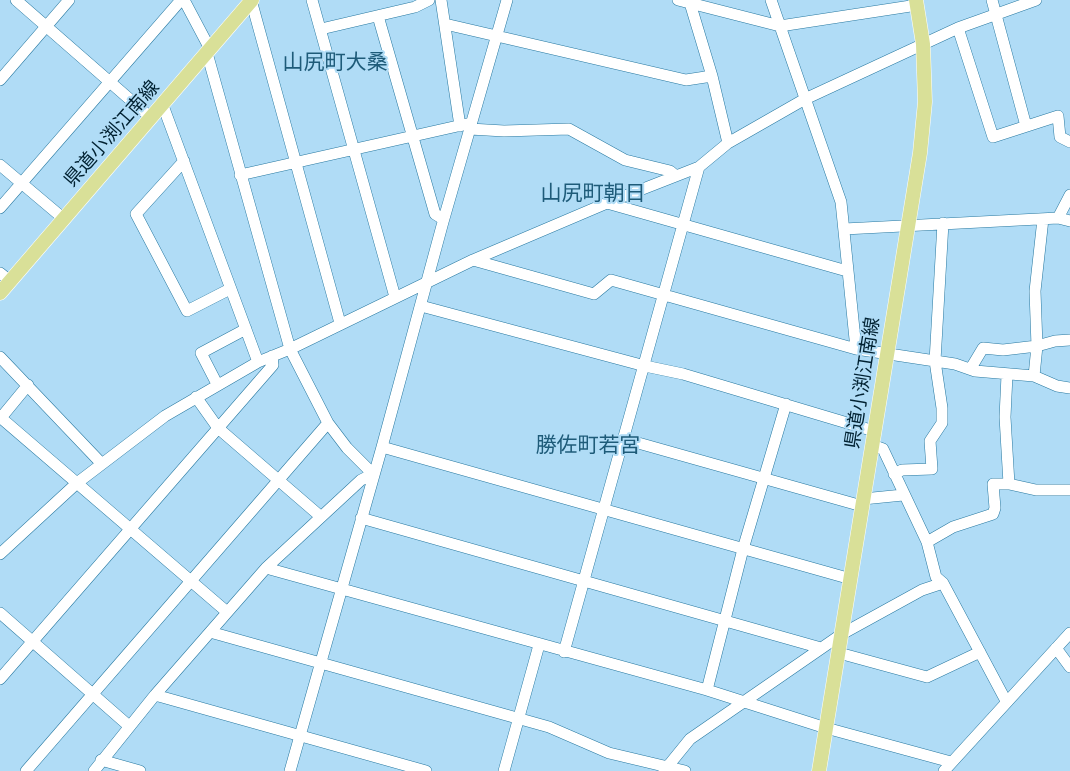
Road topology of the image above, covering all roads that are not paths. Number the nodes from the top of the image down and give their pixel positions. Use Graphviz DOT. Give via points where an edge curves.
graph roads {
  1 [pos="16,0"];
  2 [pos="70,0"];
  3 [pos="183,0"];
  4 [pos="252,0"];
  5 [pos="312,0"];
  6 [pos="430,0"];
  7 [pos="441,0"];
  8 [pos="507,0"];
  9 [pos="678,0"];
  10 [pos="771,0"];
  11 [pos="992,0"];
  12 [pos="1036,0"];
  13 [pos="690,3"];
  14 [pos="917,3"];
  15 [pos="995,13"];
  16 [pos="378,16"];
  17 [pos="445,24"];
  18 [pos="780,26"];
  19 [pos="46,27"];
  20 [pos="958,28"];
  21 [pos="321,29"];
  22 [pos="497,35"];
  23 [pos="923,44"];
  24 [pos="209,51"];
  25 [pos="712,76"];
  26 [pos="0,80"];
  27 [pos="110,81"];
  28 [pos="805,99"];
  29 [pos="162,104"];
  30 [pos="150,117"];
  31 [pos="467,126"];
  32 [pos="1026,126"];
  33 [pos="413,136"];
  34 [pos="1070,142"];
  35 [pos="728,143"];
  36 [pos="355,148"];
  37 [pos="184,161"];
  38 [pos="296,162"];
  39 [pos="0,165"];
  40 [pos="699,167"];
  41 [pos="240,175"];
  42 [pos="676,176"];
  43 [pos="21,183"];
  44 [pos="1070,195"];
  45 [pos="607,203"];
  46 [pos="0,208"];
  47 [pos="1058,218"];
  48 [pos="64,219"];
  49 [pos="444,219"];
  50 [pos="1043,219"];
  51 [pos="1070,221"];
  52 [pos="943,223"];
  53 [pos="683,224"];
  54 [pos="908,225"];
  55 [pos="844,229"];
  56 [pos="473,260"];
  57 [pos="847,270"];
  58 [pos="5,277"];
  59 [pos="426,284"];
  60 [pos="230,289"];
  61 [pos="0,293"];
  62 [pos="663,296"];
  63 [pos="395,297"];
  64 [pos="421,306"];
  65 [pos="340,323"];
  66 [pos="246,329"];
  67 [pos="1070,340"];
  68 [pos="1037,346"];
  69 [pos="856,349"];
  70 [pos="290,350"];
  71 [pos="887,354"];
  72 [pos="272,356"];
  73 [pos="0,358"];
  74 [pos="935,360"];
  75 [pos="258,362"];
  76 [pos="645,366"];
  77 [pos="971,368"];
  78 [pos="1007,375"];
  79 [pos="1034,376"];
  80 [pos="217,384"];
  81 [pos="28,385"];
  82 [pos="1070,388"];
  83 [pos="196,397"];
  84 [pos="786,404"];
  85 [pos="0,418"];
  86 [pos="328,423"];
  87 [pos="218,428"];
  88 [pos="873,438"];
  89 [pos="624,439"];
  90 [pos="382,447"];
  91 [pos="101,463"];
  92 [pos="373,474"];
  93 [pos="894,474"];
  94 [pos="764,478"];
  95 [pos="278,480"];
  96 [pos="77,483"];
  97 [pos="1009,484"];
  98 [pos="1070,490"];
  99 [pos="903,495"];
  100 [pos="863,502"];
  101 [pos="604,510"];
  102 [pos="320,516"];
  103 [pos="361,518"];
  104 [pos="131,528"];
  105 [pos="926,542"];
  106 [pos="743,549"];
  107 [pos="0,554"];
  108 [pos="266,568"];
  109 [pos="851,579"];
  110 [pos="192,581"];
  111 [pos="584,581"];
  112 [pos="943,583"];
  113 [pos="340,589"];
  114 [pos="228,612"];
  115 [pos="0,613"];
  116 [pos="724,621"];
  117 [pos="210,632"];
  118 [pos="1070,633"];
  119 [pos="842,634"];
  120 [pos="32,642"];
  121 [pos="539,645"];
  122 [pos="821,648"];
  123 [pos="1056,648"];
  124 [pos="564,652"];
  125 [pos="980,652"];
  126 [pos="839,653"];
  127 [pos="320,663"];
  128 [pos="1070,667"];
  129 [pos="0,679"];
  130 [pos="707,690"];
  131 [pos="94,695"];
  132 [pos="155,695"];
  133 [pos="1006,701"];
  134 [pos="744,702"];
  135 [pos="518,719"];
  136 [pos="129,726"];
  137 [pos="826,728"];
  138 [pos="299,735"];
  139 [pos="101,760"];
  140 [pos="948,766"];
  141 [pos="665,769"];
  142 [pos="26,771"];
  143 [pos="94,771"];
  144 [pos="140,771"];
  145 [pos="290,771"];
  146 [pos="426,771"];
  147 [pos="504,771"];
  148 [pos="684,771"];
  149 [pos="819,771"];
  1 -- 19 [label="street"];
  2 -- 19 [label="street"];
  3 -- 24 [label="street"];
  3 -- 27 [label="street"];
  4 -- 24 [label="main road, 県道小渕江南線"];
  4 -- 38 [label="street"];
  5 -- 21 [label="street"];
  6 -- 16 [label="street"];
  7 -- 17 [label="street"];
  8 -- 22 [label="street"];
  9 -- 13 [label="street"];
  10 -- 18 [label="street"];
  11 -- 15 [label="street"];
  12 -- 15 [label="street"];
  13 -- 18 [label="street"];
  13 -- 25 [label="street"];
  14 -- 18 [label="street"];
  14 -- 23 [label="main road, 県道小渕江南線"];
  15 -- 20 [label="street"];
  15 -- 32 [label="street"];
  16 -- 21 [label="street"];
  16 -- 33 [label="street"];
  17 -- 22 [label="street"];
  17 -- 31 [label="street"];
  18 -- 28 [label="street"];
  19 -- 26 [label="street"];
  19 -- 27 [label="street"];
  20 -- 23 [label="street"];
  20 -- 32 [label="street" via="993,137"];
  21 -- 36 [label="street"];
  22 -- 25 [label="street" via="686,80"];
  22 -- 31 [label="street"];
  23 -- 28 [label="street"];
  23 -- 54 [label="main road, 県道小渕江南線" via="925,102"];
  24 -- 29 [label="main road, 県道小渕江南線"];
  24 -- 41 [label="street"];
  25 -- 35 [label="street"];
  27 -- 30 [label="street"];
  27 -- 43 [label="street"];
  28 -- 35 [label="street"];
  28 -- 55 [label="street" via="842,202"];
  29 -- 30 [label="main road, 県道小渕江南線"];
  29 -- 37 [label="street"];
  30 -- 48 [label="main road, 県道小渕江南線"];
  31 -- 33 [label="street"];
  31 -- 42 [label="street" via="504,131 570,129 626,160 670,171"];
  31 -- 49 [label="street"];
  32 -- 34 [label="street" via="1058,116 1060,137"];
  33 -- 36 [label="street"];
  33 -- 49 [label="street" via="434,214"];
  35 -- 40 [label="street"];
  36 -- 38 [label="street"];
  36 -- 63 [label="street"];
  37 -- 60 [label="street"];
  37 -- 60 [label="street" via="136,214 187,311"];
  38 -- 41 [label="street"];
  38 -- 65 [label="street"];
  39 -- 43 [label="street"];
  40 -- 42 [label="street"];
  40 -- 53 [label="street"];
  41 -- 70 [label="street"];
  42 -- 45 [label="street"];
  43 -- 46 [label="street"];
  43 -- 48 [label="street"];
  44 -- 47 [label="street"];
  45 -- 53 [label="street"];
  45 -- 56 [label="street"];
  47 -- 50 [label="street"];
  47 -- 51 [label="street"];
  48 -- 58 [label="main road, 県道小渕江南線"];
  49 -- 59 [label="street"];
  50 -- 52 [label="street"];
  50 -- 68 [label="street" via="1035,291"];
  52 -- 54 [label="street"];
  52 -- 74 [label="street"];
  53 -- 57 [label="street"];
  53 -- 62 [label="street"];
  54 -- 55 [label="street"];
  54 -- 71 [label="main road, 県道小渕江南線"];
  55 -- 57 [label="street"];
  56 -- 59 [label="street"];
  56 -- 62 [label="street" via="594,294 611,280"];
  57 -- 69 [label="street"];
  58 -- 61 [label="main road, 県道小渕江南線"];
  59 -- 63 [label="street"];
  59 -- 64 [label="street"];
  60 -- 66 [label="street"];
  62 -- 69 [label="street"];
  62 -- 76 [label="street"];
  63 -- 65 [label="street"];
  64 -- 76 [label="street"];
  64 -- 90 [label="street"];
  65 -- 70 [label="street"];
  66 -- 75 [label="street"];
  66 -- 80 [label="street" via="201,353"];
  67 -- 68 [label="street"];
  68 -- 77 [label="street" via="1003,350 984,348"];
  68 -- 79 [label="street"];
  69 -- 71 [label="street"];
  70 -- 72 [label="street"];
  70 -- 86 [label="street"];
  71 -- 74 [label="street"];
  71 -- 88 [label="main road, 県道小渕江南線"];
  72 -- 75 [label="street"];
  72 -- 87 [label="street" via="273,365"];
  73 -- 81 [label="street"];
  74 -- 77 [label="street"];
  74 -- 93 [label="street" via="942,423 930,441 932,469 902,470"];
  75 -- 80 [label="street"];
  76 -- 84 [label="street"];
  76 -- 89 [label="street"];
  77 -- 78 [label="street"];
  78 -- 79 [label="street"];
  78 -- 97 [label="street" via="1005,417"];
  79 -- 82 [label="street" via="1056,386"];
  80 -- 83 [label="street"];
  81 -- 85 [label="street"];
  81 -- 91 [label="street"];
  83 -- 87 [label="street"];
  83 -- 91 [label="street"];
  84 -- 88 [label="street"];
  84 -- 94 [label="street"];
  85 -- 96 [label="street"];
  86 -- 92 [label="street"];
  86 -- 95 [label="street"];
  87 -- 95 [label="street"];
  87 -- 104 [label="street"];
  88 -- 93 [label="street" via="883,449"];
  88 -- 100 [label="main road, 県道小渕江南線"];
  89 -- 94 [label="street"];
  89 -- 101 [label="street"];
  90 -- 92 [label="street"];
  90 -- 101 [label="street"];
  91 -- 96 [label="street"];
  92 -- 102 [label="street" via="361,480"];
  92 -- 103 [label="street"];
  93 -- 99 [label="street"];
  94 -- 100 [label="street"];
  94 -- 106 [label="street"];
  95 -- 102 [label="street"];
  95 -- 110 [label="street"];
  96 -- 104 [label="street"];
  96 -- 107 [label="street"];
  97 -- 98 [label="street" via="1036,490"];
  97 -- 105 [label="street" via="993,484 993,514 953,527"];
  99 -- 100 [label="street"];
  99 -- 105 [label="street"];
  100 -- 109 [label="main road, 県道小渕江南線"];
  101 -- 106 [label="street"];
  101 -- 111 [label="street"];
  102 -- 108 [label="street"];
  103 -- 111 [label="street"];
  103 -- 113 [label="street"];
  104 -- 110 [label="street"];
  104 -- 120 [label="street"];
  105 -- 112 [label="street" via="936,577"];
  106 -- 109 [label="street"];
  106 -- 116 [label="street"];
  108 -- 113 [label="street"];
  108 -- 114 [label="street"];
  109 -- 119 [label="main road, 県道小渕江南線"];
  110 -- 114 [label="street"];
  110 -- 131 [label="street"];
  111 -- 116 [label="street"];
  111 -- 124 [label="street"];
  112 -- 119 [label="street" via="922,590"];
  112 -- 125 [label="street"];
  113 -- 121 [label="street"];
  113 -- 127 [label="street"];
  114 -- 117 [label="street"];
  115 -- 120 [label="street"];
  116 -- 122 [label="street"];
  116 -- 130 [label="street"];
  117 -- 127 [label="street"];
  117 -- 132 [label="street"];
  118 -- 123 [label="street"];
  119 -- 122 [label="street"];
  119 -- 126 [label="main road, 県道小渕江南線"];
  120 -- 129 [label="street"];
  120 -- 131 [label="street"];
  121 -- 124 [label="street"];
  121 -- 135 [label="street"];
  122 -- 134 [label="street"];
  123 -- 128 [label="street"];
  123 -- 133 [label="street"];
  124 -- 130 [label="street"];
  125 -- 126 [label="street" via="927,677"];
  125 -- 133 [label="street"];
  126 -- 137 [label="main road, 県道小渕江南線"];
  127 -- 135 [label="street"];
  127 -- 138 [label="street"];
  130 -- 134 [label="street"];
  131 -- 136 [label="street"];
  131 -- 142 [label="street"];
  132 -- 136 [label="street"];
  132 -- 138 [label="street"];
  133 -- 140 [label="street"];
  134 -- 137 [label="street"];
  134 -- 141 [label="street" via="690,739"];
  135 -- 141 [label="street" via="549,727 609,753"];
  135 -- 147 [label="street"];
  136 -- 139 [label="street"];
  137 -- 140 [label="street"];
  137 -- 149 [label="main road, 県道小渕江南線"];
  138 -- 145 [label="street"];
  138 -- 146 [label="street"];
  139 -- 143 [label="street"];
  139 -- 144 [label="street"];
  141 -- 148 [label="street"];
}
